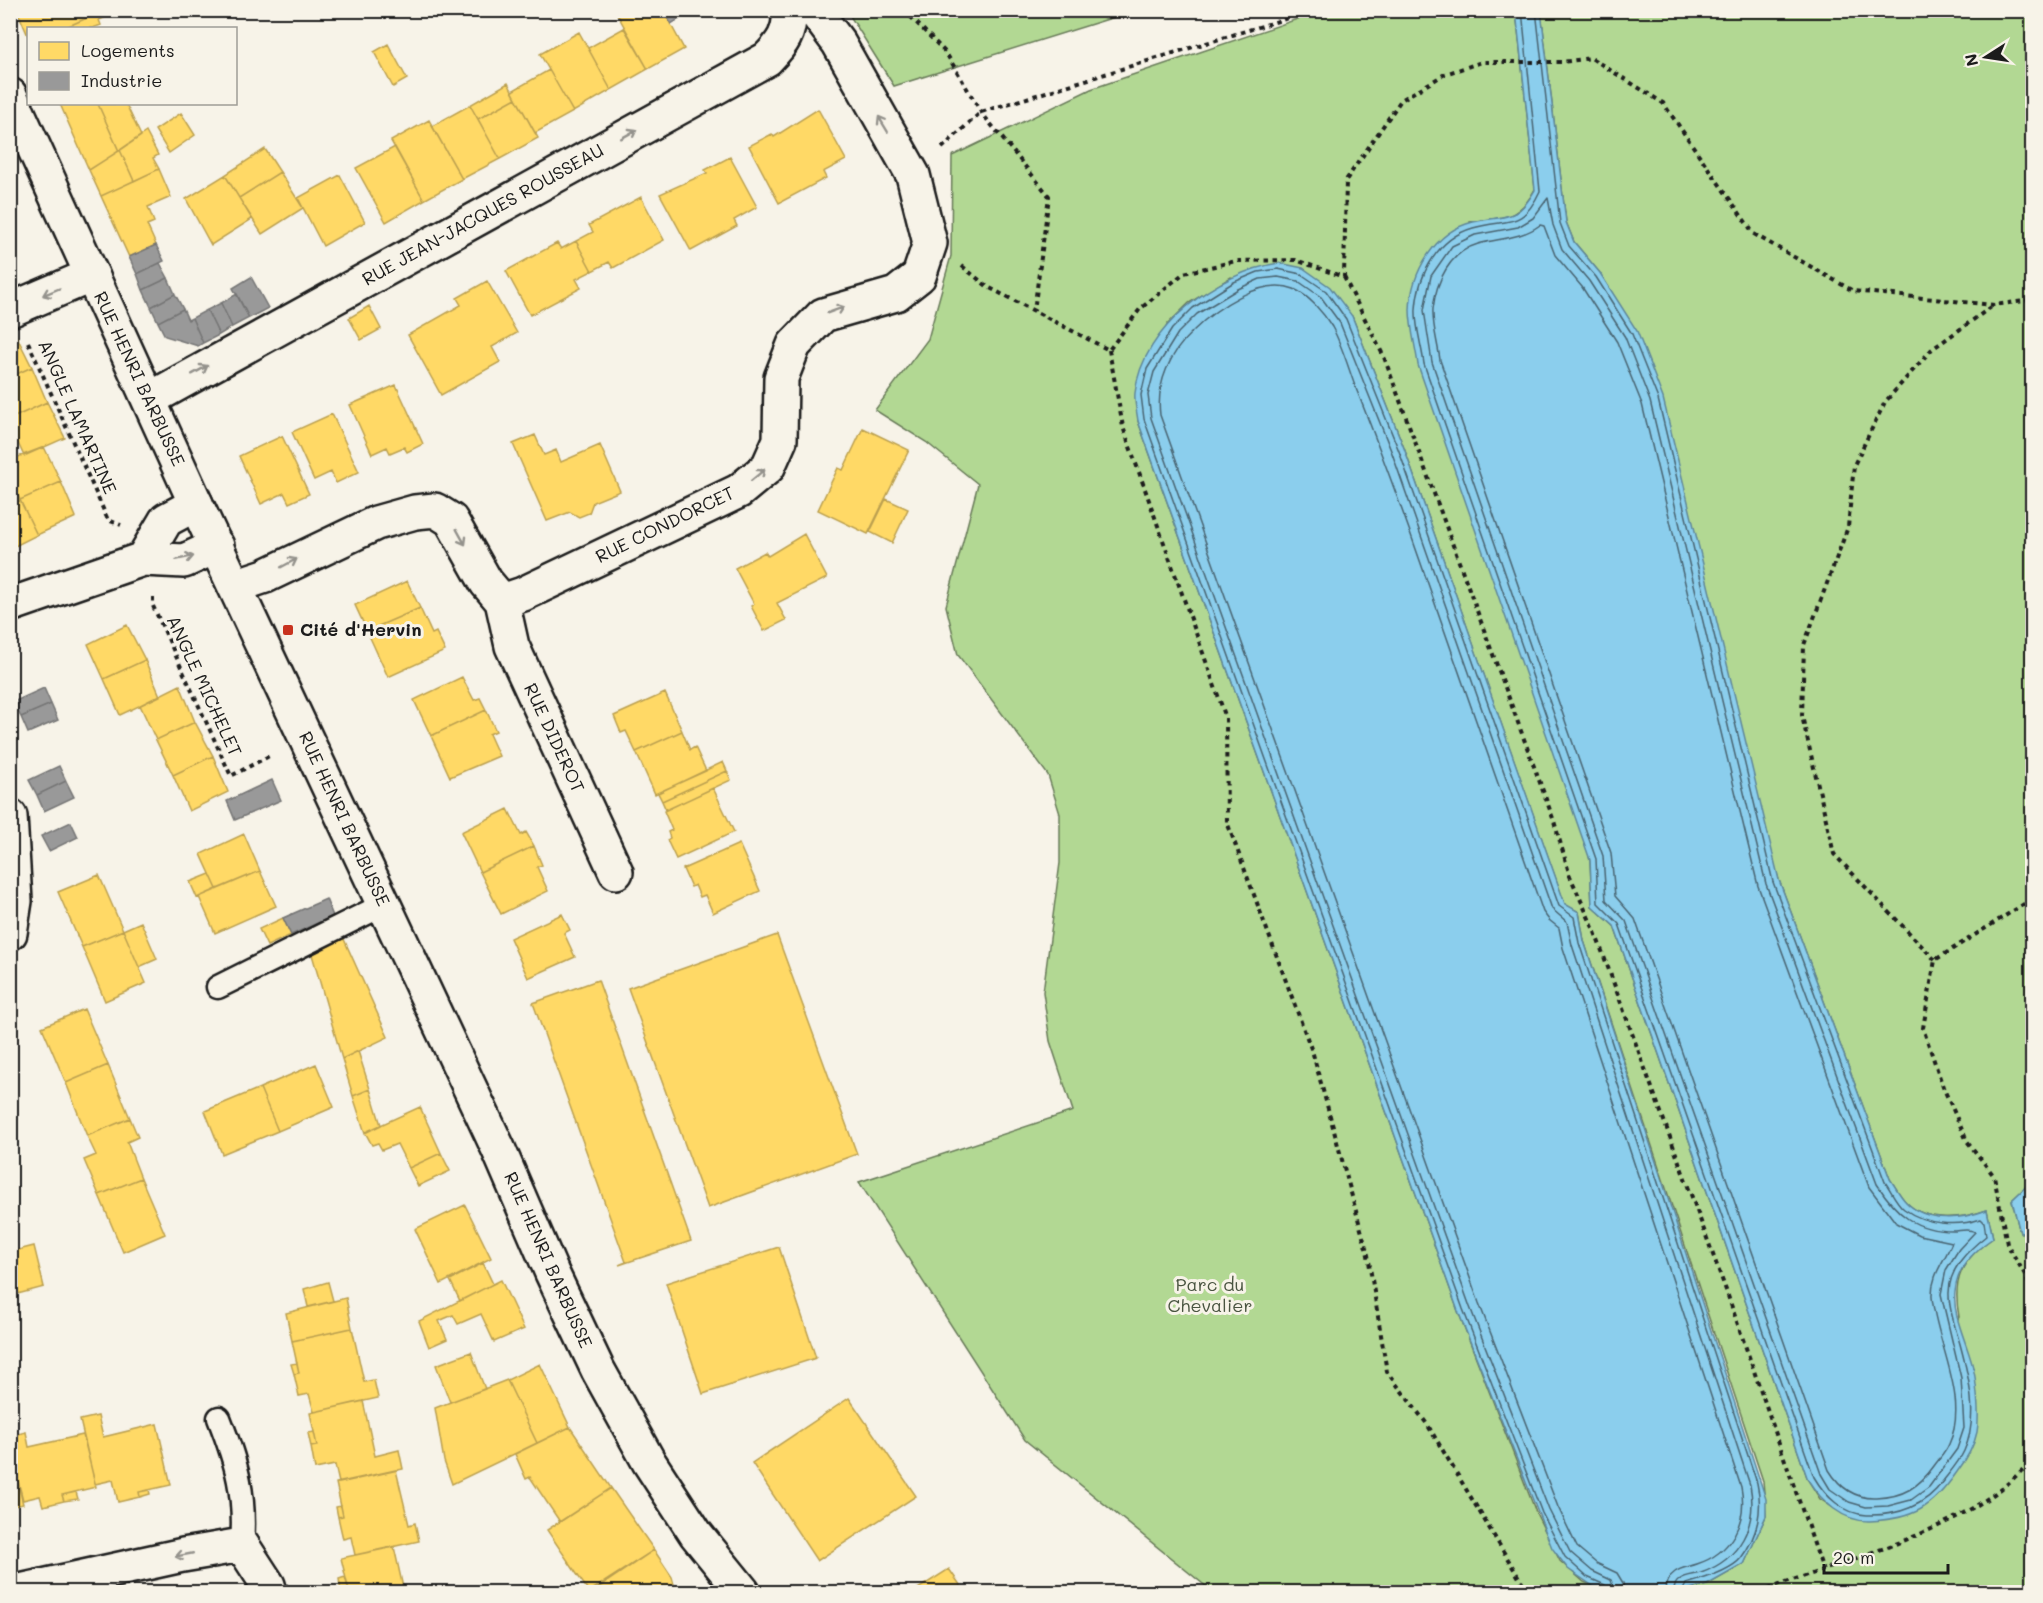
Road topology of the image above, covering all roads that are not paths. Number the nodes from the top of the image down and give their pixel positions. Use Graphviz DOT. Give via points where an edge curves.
graph roads {
  1 [pos="789,10"];
  2 [pos="814,10"];
  3 [pos="10,95"];
  4 [pos="92,275"];
  5 [pos="18,323"];
  6 [pos="150,399"];
  7 [pos="196,504"];
  8 [pos="217,546"];
  9 [pos="143,559"];
  10 [pos="235,586"];
  11 [pos="502,601"];
  12 [pos="12,607"];
  13 [pos="10,816"];
  14 [pos="616,872"];
  15 [pos="383,905"];
  16 [pos="10,933"];
  17 [pos="218,987"];
  18 [pos="219,1418"];
  19 [pos="696,1534"];
  20 [pos="242,1545"];
  21 [pos="15,1593"];
  22 [pos="270,1593"];
  23 [pos="714,1593"];
  24 [pos="743,1593"];
  6 -- 1 [label="street, RUE JEAN-JACQUES ROUSSEAU, one-way" via="768,59 785,40"];
  11 -- 2 [label="street, RUE CONDORCET, one-way" via="739,491 768,467 780,440 781,378 794,345 823,315 896,294 919,276 930,243 913,175 838,42"];
  3 -- 4 [label="street, RUE HENRI BARBUSSE"];
  4 -- 5 [label="street, one-way"];
  4 -- 6 [label="street, RUE HENRI BARBUSSE"];
  6 -- 7 [label="street, RUE HENRI BARBUSSE"];
  7 -- 8 [label="street, RUE HENRI BARBUSSE"];
  7 -- 9 [label="street" via="166,520"];
  9 -- 8 [label="street, one-way" via="184,561"];
  8 -- 10 [label="street, RUE HENRI BARBUSSE"];
  9 -- 12 [label="street"];
  10 -- 11 [label="street, one-way" via="265,576 376,523 435,510 451,520 486,582"];
  10 -- 15 [label="street, RUE HENRI BARBUSSE"];
  11 -- 14 [label="street, RUE DIDEROT" via="512,646"];
  13 -- 16 [label="street" via="15,901"];
  15 -- 17 [label="lane"];
  15 -- 19 [label="street, RUE HENRI BARBUSSE" via="597,1370 649,1462"];
  18 -- 20 [label="lane" via="237,1464 245,1512"];
  19 -- 23 [label="street, RUE HENRI BARBUSSE"];
  19 -- 24 [label="street, RUE HENRI BARBUSSE"];
  20 -- 21 [label="street, one-way"];
  20 -- 22 [label="street"];
}
